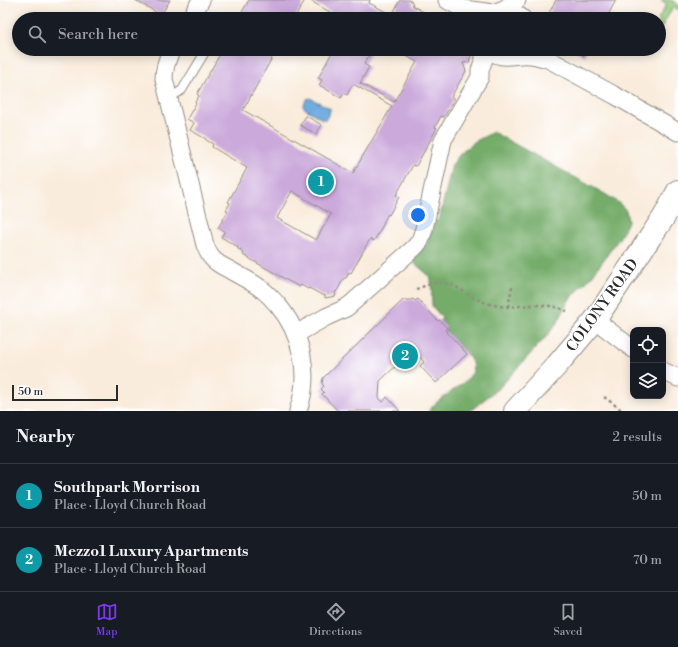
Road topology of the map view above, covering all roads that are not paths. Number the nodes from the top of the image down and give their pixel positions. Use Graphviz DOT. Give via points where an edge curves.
graph roads {
  1 [pos="201,0"];
  2 [pos="447,0"];
  3 [pos="517,0"];
  4 [pos="527,0"];
  5 [pos="194,12"];
  6 [pos="464,12"];
  7 [pos="499,12"];
  8 [pos="500,12"];
  9 [pos="511,12"];
  10 [pos="526,12"];
  11 [pos="168,56"];
  12 [pos="203,56"];
  13 [pos="484,56"];
  14 [pos="509,56"];
  15 [pos="548,56"];
  16 [pos="480,77"];
  17 [pos="168,96"];
  18 [pos="678,132"];
  19 [pos="678,192"];
  20 [pos="595,320"];
  21 [pos="296,334"];
  22 [pos="630,347"];
  23 [pos="666,372"];
  24 [pos="678,378"];
  25 [pos="298,411"];
  26 [pos="514,411"];
  1 -- 5 [label="street"];
  2 -- 6 [label="street"];
  3 -- 7 [label="street"];
  4 -- 10 [label="street"];
  8 -- 9 [label="street"];
  11 -- 17 [label="street" via="164,74"];
  12 -- 17 [label="lane" via="182,90"];
  13 -- 16 [label="street"];
  14 -- 16 [label="street"];
  15 -- 18 [label="street"];
  16 -- 21 [label="street" via="443,140 424,229 418,244 346,308"];
  17 -- 21 [label="street" via="208,253 215,261 265,292 286,316"];
  19 -- 20 [label="street, COLONY ROAD"];
  20 -- 22 [label="street"];
  20 -- 26 [label="street, COLONY ROAD"];
  21 -- 25 [label="street" via="303,366 303,394"];
  23 -- 24 [label="street"];
}
